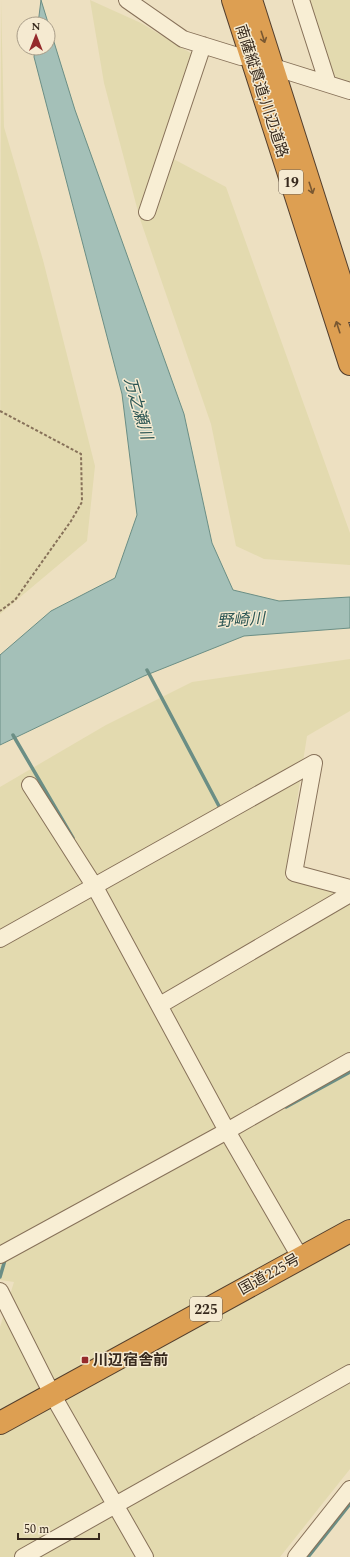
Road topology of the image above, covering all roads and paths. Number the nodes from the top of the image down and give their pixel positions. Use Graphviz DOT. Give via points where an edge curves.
graph roads {
  1 [pos="127,0"];
  2 [pos="233,0"];
  3 [pos="251,0"];
  4 [pos="300,0"];
  5 [pos="204,45"];
  6 [pos="241,57"];
  7 [pos="280,69"];
  8 [pos="328,84"];
  9 [pos="350,91"];
  10 [pos="147,212"];
  11 [pos="350,311"];
  12 [pos="350,364"];
  13 [pos="0,411"];
  14 [pos="0,611"];
  15 [pos="30,785"];
  16 [pos="95,887"];
  17 [pos="350,888"];
  18 [pos="350,894"];
  19 [pos="0,939"];
  20 [pos="163,1003"];
  21 [pos="350,1061"];
  22 [pos="227,1131"];
  23 [pos="350,1231"];
  24 [pos="0,1254"];
  25 [pos="300,1257"];
  26 [pos="0,1291"];
  27 [pos="350,1373"];
  28 [pos="52,1394"];
  29 [pos="0,1423"];
  30 [pos="350,1489"];
  31 [pos="117,1506"];
  32 [pos="23,1557"];
  33 [pos="146,1557"];
  34 [pos="296,1557"];
  1 -- 5 [label="street" via="183,39"];
  12 -- 2 [label="highway, 南薩縦貫道;川辺道路 / 19, one-way"];
  3 -- 11 [label="highway, 南薩縦貫道;川辺道路 / 19, one-way"];
  4 -- 8 [label="street"];
  5 -- 6 [label="street"];
  5 -- 10 [label="street"];
  7 -- 8 [label="street"];
  8 -- 9 [label="street"];
  13 -- 14 [label="path" via="81,454 82,502 15,600"];
  15 -- 16 [label="street"];
  16 -- 17 [label="street" via="314,763 294,873"];
  16 -- 19 [label="street"];
  16 -- 20 [label="street"];
  18 -- 20 [label="street"];
  20 -- 22 [label="street"];
  21 -- 22 [label="street"];
  22 -- 24 [label="street"];
  22 -- 25 [label="street"];
  23 -- 25 [label="highway, 国道225号 / 225"];
  25 -- 28 [label="highway, 国道225号 / 225"];
  26 -- 28 [label="street"];
  27 -- 31 [label="street"];
  28 -- 29 [label="highway, 国道225号 / 225"];
  28 -- 31 [label="street"];
  30 -- 34 [label="street"];
  31 -- 32 [label="street"];
  31 -- 33 [label="street"];
}
